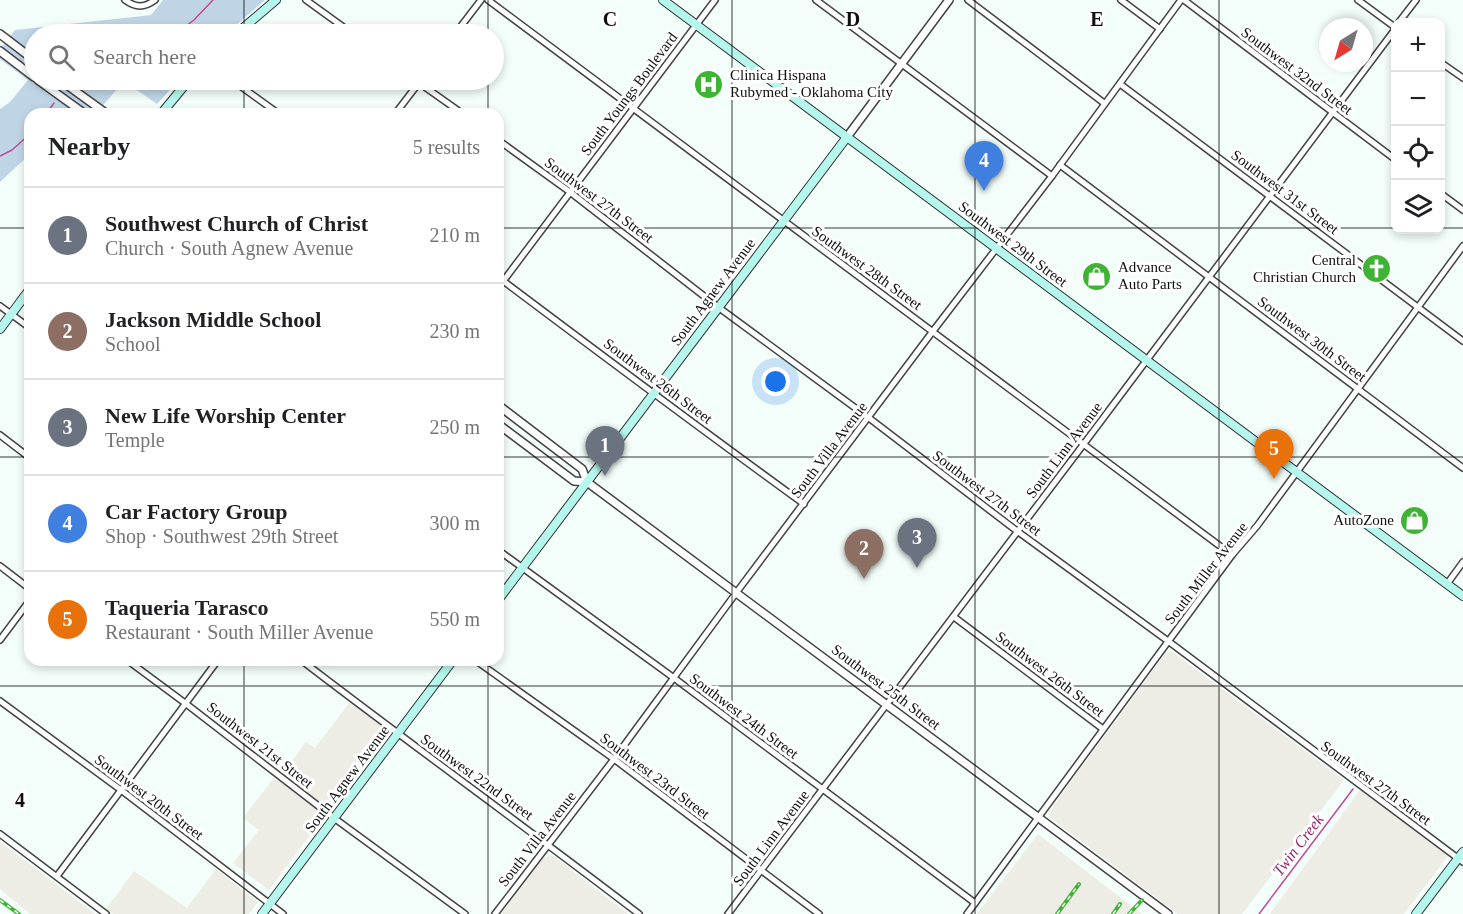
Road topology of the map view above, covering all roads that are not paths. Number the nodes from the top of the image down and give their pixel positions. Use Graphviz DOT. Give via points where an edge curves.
graph roads {
  1 [pos="125,0"];
  2 [pos="155,0"];
  3 [pos="276,0"];
  4 [pos="306,0"];
  5 [pos="481,0"];
  6 [pos="488,0"];
  7 [pos="663,0"];
  8 [pos="715,0"];
  9 [pos="816,0"];
  10 [pos="949,0"];
  11 [pos="969,0"];
  12 [pos="1121,0"];
  13 [pos="1182,0"];
  14 [pos="1358,0"];
  15 [pos="1416,0"];
  16 [pos="1402,18"];
  17 [pos="248,24"];
  18 [pos="339,24"];
  19 [pos="463,24"];
  20 [pos="696,25"];
  21 [pos="1391,25"];
  22 [pos="1160,29"];
  23 [pos="1391,33"];
  24 [pos="0,34"];
  25 [pos="0,51"];
  26 [pos="24,52"];
  27 [pos="901,64"];
  28 [pos="1445,65"];
  29 [pos="24,69"];
  30 [pos="1463,78"];
  31 [pos="1120,84"];
  32 [pos="52,90"];
  33 [pos="74,90"];
  34 [pos="181,90"];
  35 [pos="246,90"];
  36 [pos="411,90"];
  37 [pos="431,90"];
  38 [pos="1104,103"];
  39 [pos="77,108"];
  40 [pos="98,108"];
  41 [pos="166,108"];
  42 [pos="271,108"];
  43 [pos="398,108"];
  44 [pos="455,108"];
  45 [pos="633,109"];
  46 [pos="1332,112"];
  47 [pos="847,137"];
  48 [pos="504,144"];
  49 [pos="1391,157"];
  50 [pos="1060,165"];
  51 [pos="1052,176"];
  52 [pos="570,192"];
  53 [pos="1269,195"];
  54 [pos="1445,197"];
  55 [pos="1463,210"];
  56 [pos="783,221"];
  57 [pos="1463,246"];
  58 [pos="996,248"];
  59 [pos="504,275"];
  60 [pos="1208,277"];
  61 [pos="504,281"];
  62 [pos="24,297"];
  63 [pos="0,306"];
  64 [pos="718,307"];
  65 [pos="1418,307"];
  66 [pos="11,314"];
  67 [pos="24,324"];
  68 [pos="0,329"];
  69 [pos="933,331"];
  70 [pos="1463,341"];
  71 [pos="1147,360"];
  72 [pos="1359,389"];
  73 [pos="653,393"];
  74 [pos="504,410"];
  75 [pos="868,418"];
  76 [pos="504,428"];
  77 [pos="0,435"];
  78 [pos="1083,445"];
  79 [pos="24,453"];
  80 [pos="1463,468"];
  81 [pos="1297,472"];
  82 [pos="587,482"];
  83 [pos="804,504"];
  84 [pos="1017,531"];
  85 [pos="504,554"];
  86 [pos="1232,555"];
  87 [pos="1463,562"];
  88 [pos="0,566"];
  89 [pos="522,568"];
  90 [pos="24,584"];
  91 [pos="1447,584"];
  92 [pos="504,592"];
  93 [pos="736,593"];
  94 [pos="1463,596"];
  95 [pos="24,608"];
  96 [pos="954,617"];
  97 [pos="0,640"];
  98 [pos="1168,641"];
  99 [pos="135,666"];
  100 [pos="213,666"];
  101 [pos="309,666"];
  102 [pos="449,666"];
  103 [pos="483,666"];
  104 [pos="674,678"];
  105 [pos="0,701"];
  106 [pos="185,703"];
  107 [pos="888,705"];
  108 [pos="1103,729"];
  109 [pos="398,734"];
  110 [pos="614,759"];
  111 [pos="121,790"];
  112 [pos="822,790"];
  113 [pos="1039,817"];
  114 [pos="334,818"];
  115 [pos="0,834"];
  116 [pos="548,844"];
  117 [pos="1461,857"];
  118 [pos="761,871"];
  119 [pos="57,876"];
  120 [pos="975,903"];
  121 [pos="270,904"];
  122 [pos="106,914"];
  123 [pos="262,914"];
  124 [pos="283,914"];
  125 [pos="465,914"];
  126 [pos="495,914"];
  127 [pos="639,914"];
  128 [pos="728,914"];
  129 [pos="819,914"];
  130 [pos="966,914"];
  131 [pos="1168,914"];
  132 [pos="1416,914"];
  1 -- 2 [label="street" via="141,7"];
  3 -- 17 [label="main road"];
  4 -- 18 [label="street"];
  5 -- 19 [label="street"];
  6 -- 45 [label="street, Southwest 28th Street"];
  7 -- 20 [label="main road, Southwest 29th Street"];
  8 -- 20 [label="street, South Youngs Boulevard"];
  9 -- 27 [label="street"];
  10 -- 27 [label="street, South Agnew Avenue"];
  11 -- 38 [label="street"];
  12 -- 22 [label="street"];
  13 -- 22 [label="street, South Villa Avenue"];
  13 -- 46 [label="street, Southwest 32nd Street"];
  14 -- 21 [label="street"];
  15 -- 16 [label="street"];
  20 -- 45 [label="street, South Youngs Boulevard"];
  20 -- 47 [label="main road, Southwest 29th Street"];
  22 -- 31 [label="street, South Villa Avenue"];
  23 -- 46 [label="street, South Linn Avenue"];
  24 -- 26 [label="street"];
  25 -- 29 [label="street"];
  27 -- 47 [label="street, South Agnew Avenue"];
  27 -- 51 [label="street"];
  28 -- 30 [label="street"];
  31 -- 38 [label="street, South Villa Avenue"];
  31 -- 53 [label="street, Southwest 31st Street"];
  32 -- 39 [label="street"];
  33 -- 40 [label="street"];
  34 -- 41 [label="main road"];
  35 -- 42 [label="street"];
  36 -- 43 [label="street"];
  37 -- 44 [label="street"];
  38 -- 50 [label="street, South Villa Avenue"];
  45 -- 52 [label="street, South Youngs Boulevard"];
  45 -- 56 [label="street, Southwest 28th Street"];
  46 -- 49 [label="street, Southwest 32nd Street"];
  46 -- 53 [label="street, South Linn Avenue"];
  47 -- 56 [label="main road, South Agnew Avenue"];
  47 -- 58 [label="main road, Southwest 29th Street"];
  48 -- 52 [label="street, Southwest 27th Street"];
  50 -- 51 [label="street, South Villa Avenue"];
  50 -- 60 [label="street, Southwest 30th Street"];
  51 -- 58 [label="street, South Villa Avenue"];
  52 -- 59 [label="street, South Youngs Boulevard"];
  52 -- 64 [label="street, Southwest 27th Street"];
  53 -- 60 [label="street, South Linn Avenue"];
  53 -- 65 [label="street, Southwest 31st Street"];
  54 -- 55 [label="street"];
  56 -- 64 [label="main road, South Agnew Avenue"];
  56 -- 69 [label="street, Southwest 28th Street"];
  57 -- 65 [label="street, South Miller Avenue"];
  58 -- 69 [label="street, South Villa Avenue"];
  58 -- 71 [label="main road, Southwest 29th Street"];
  60 -- 71 [label="street, South Linn Avenue"];
  60 -- 72 [label="street, Southwest 30th Street"];
  61 -- 73 [label="street, Southwest 26th Street"];
  62 -- 66 [label="main road"];
  63 -- 66 [label="street"];
  64 -- 73 [label="main road, South Agnew Avenue"];
  64 -- 75 [label="street, Southwest 27th Street"];
  65 -- 70 [label="street, Southwest 31st Street"];
  65 -- 72 [label="street, South Miller Avenue"];
  66 -- 67 [label="street"];
  66 -- 68 [label="main road"];
  69 -- 75 [label="street, South Villa Avenue"];
  69 -- 78 [label="street, Southwest 28th Street"];
  71 -- 78 [label="street, South Linn Avenue"];
  71 -- 81 [label="main road, Southwest 29th Street"];
  72 -- 80 [label="street, Southwest 30th Street"];
  72 -- 81 [label="street, South Miller Avenue"];
  73 -- 82 [label="main road, South Agnew Avenue"];
  73 -- 83 [label="street, Southwest 26th Street"];
  74 -- 82 [label="street, Southwest 25th Street" via="582,469"];
  75 -- 83 [label="street, South Villa Avenue"];
  75 -- 84 [label="street, Southwest 27th Street"];
  76 -- 82 [label="street, Southwest 25th Street" via="574,481"];
  77 -- 79 [label="street"];
  78 -- 84 [label="street, South Linn Avenue"];
  78 -- 86 [label="street, Southwest 28th Street"];
  81 -- 86 [label="street, South Miller Avenue"];
  81 -- 91 [label="main road, Southwest 29th Street"];
  82 -- 89 [label="main road, South Agnew Avenue"];
  82 -- 93 [label="street, Southwest 25th Street"];
  83 -- 93 [label="street, South Villa Avenue"];
  84 -- 96 [label="street, South Linn Avenue"];
  84 -- 98 [label="street, Southwest 27th Street"];
  85 -- 89 [label="street, Southwest 24th Street"];
  86 -- 98 [label="street, South Miller Avenue"];
  87 -- 91 [label="street"];
  88 -- 90 [label="street"];
  89 -- 92 [label="main road, South Agnew Avenue"];
  89 -- 104 [label="street, Southwest 24th Street"];
  91 -- 94 [label="main road, Southwest 29th Street"];
  93 -- 104 [label="street, South Villa Avenue"];
  93 -- 107 [label="street, Southwest 25th Street"];
  95 -- 97 [label="street"];
  96 -- 107 [label="street, South Linn Avenue"];
  96 -- 108 [label="street, Southwest 26th Street"];
  98 -- 108 [label="street, South Miller Avenue"];
  98 -- 117 [label="street, Southwest 27th Street"];
  99 -- 106 [label="street, Southwest 21st Street"];
  100 -- 106 [label="street"];
  101 -- 109 [label="street, Southwest 22nd Street"];
  102 -- 109 [label="main road, South Agnew Avenue"];
  103 -- 110 [label="street, Southwest 23rd Street"];
  104 -- 110 [label="street, South Villa Avenue"];
  104 -- 112 [label="street, Southwest 24th Street"];
  105 -- 111 [label="street, Southwest 20th Street"];
  106 -- 111 [label="street"];
  106 -- 114 [label="street, Southwest 21st Street"];
  107 -- 112 [label="street, South Linn Avenue"];
  107 -- 113 [label="street, Southwest 25th Street"];
  108 -- 113 [label="street, South Miller Avenue"];
  109 -- 114 [label="main road, South Agnew Avenue"];
  109 -- 116 [label="street, Southwest 22nd Street"];
  110 -- 116 [label="street, South Villa Avenue"];
  110 -- 118 [label="street, Southwest 23rd Street"];
  111 -- 119 [label="street"];
  111 -- 121 [label="street, Southwest 20th Street"];
  112 -- 118 [label="street, South Linn Avenue"];
  112 -- 120 [label="street, Southwest 24th Street"];
  113 -- 120 [label="street, South Miller Avenue"];
  113 -- 131 [label="street, Southwest 25th Street"];
  114 -- 121 [label="main road, South Agnew Avenue"];
  114 -- 125 [label="street, Southwest 21st Street"];
  115 -- 119 [label="street"];
  116 -- 126 [label="street, South Villa Avenue"];
  116 -- 127 [label="street, Southwest 22nd Street"];
  117 -- 132 [label="main road"];
  118 -- 128 [label="street, South Linn Avenue"];
  118 -- 129 [label="street, Southwest 23rd Street"];
  119 -- 122 [label="street"];
  120 -- 130 [label="street, South Miller Avenue"];
  121 -- 123 [label="main road, South Agnew Avenue"];
  121 -- 124 [label="street, Southwest 20th Street"];
}
